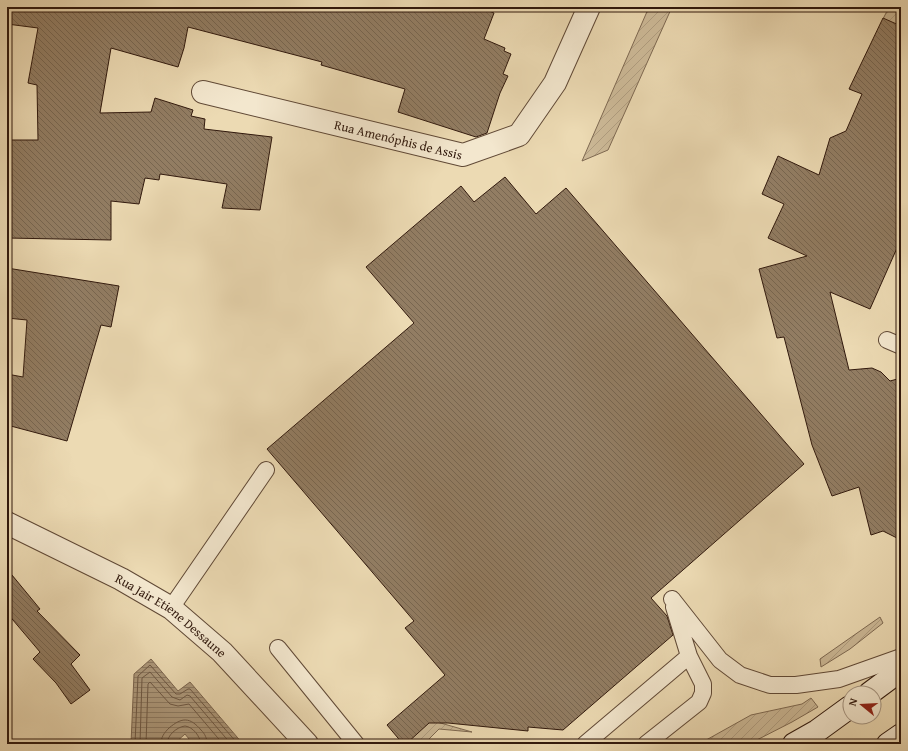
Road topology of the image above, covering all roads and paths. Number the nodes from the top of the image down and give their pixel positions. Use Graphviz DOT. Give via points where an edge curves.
graph roads {
  1 [pos="589,7"];
  2 [pos="203,92"];
  3 [pos="266,470"];
  4 [pos="7,523"];
  5 [pos="171,608"];
  6 [pos="278,648"];
  7 [pos="689,656"];
  8 [pos="901,657"];
  9 [pos="901,670"];
  10 [pos="881,685"];
  11 [pos="842,713"];
  12 [pos="901,735"];
  13 [pos="307,744"];
  14 [pos="356,744"];
  15 [pos="585,744"];
  16 [pos="646,744"];
  17 [pos="794,744"];
  18 [pos="888,744"];
  1 -- 2 [label="street, Rua Amenóphis de Assis" via="555,83 519,135 463,155"];
  3 -- 5 [label="lane"];
  4 -- 5 [label="street, Rua Jair Etiene Dessaune" via="121,579"];
  5 -- 13 [label="street, Rua Jair Etiene Dessaune" via="222,652"];
  6 -- 14 [label="lane"];
  7 -- 8 [label="lane" via="672,599 720,660 740,675 770,685 796,685 839,679"];
  7 -- 15 [label="lane"];
  7 -- 16 [label="lane" via="703,684 699,702"];
  9 -- 10 [label="street"];
  11 -- 17 [label="street"];
  12 -- 18 [label="street"];
}
